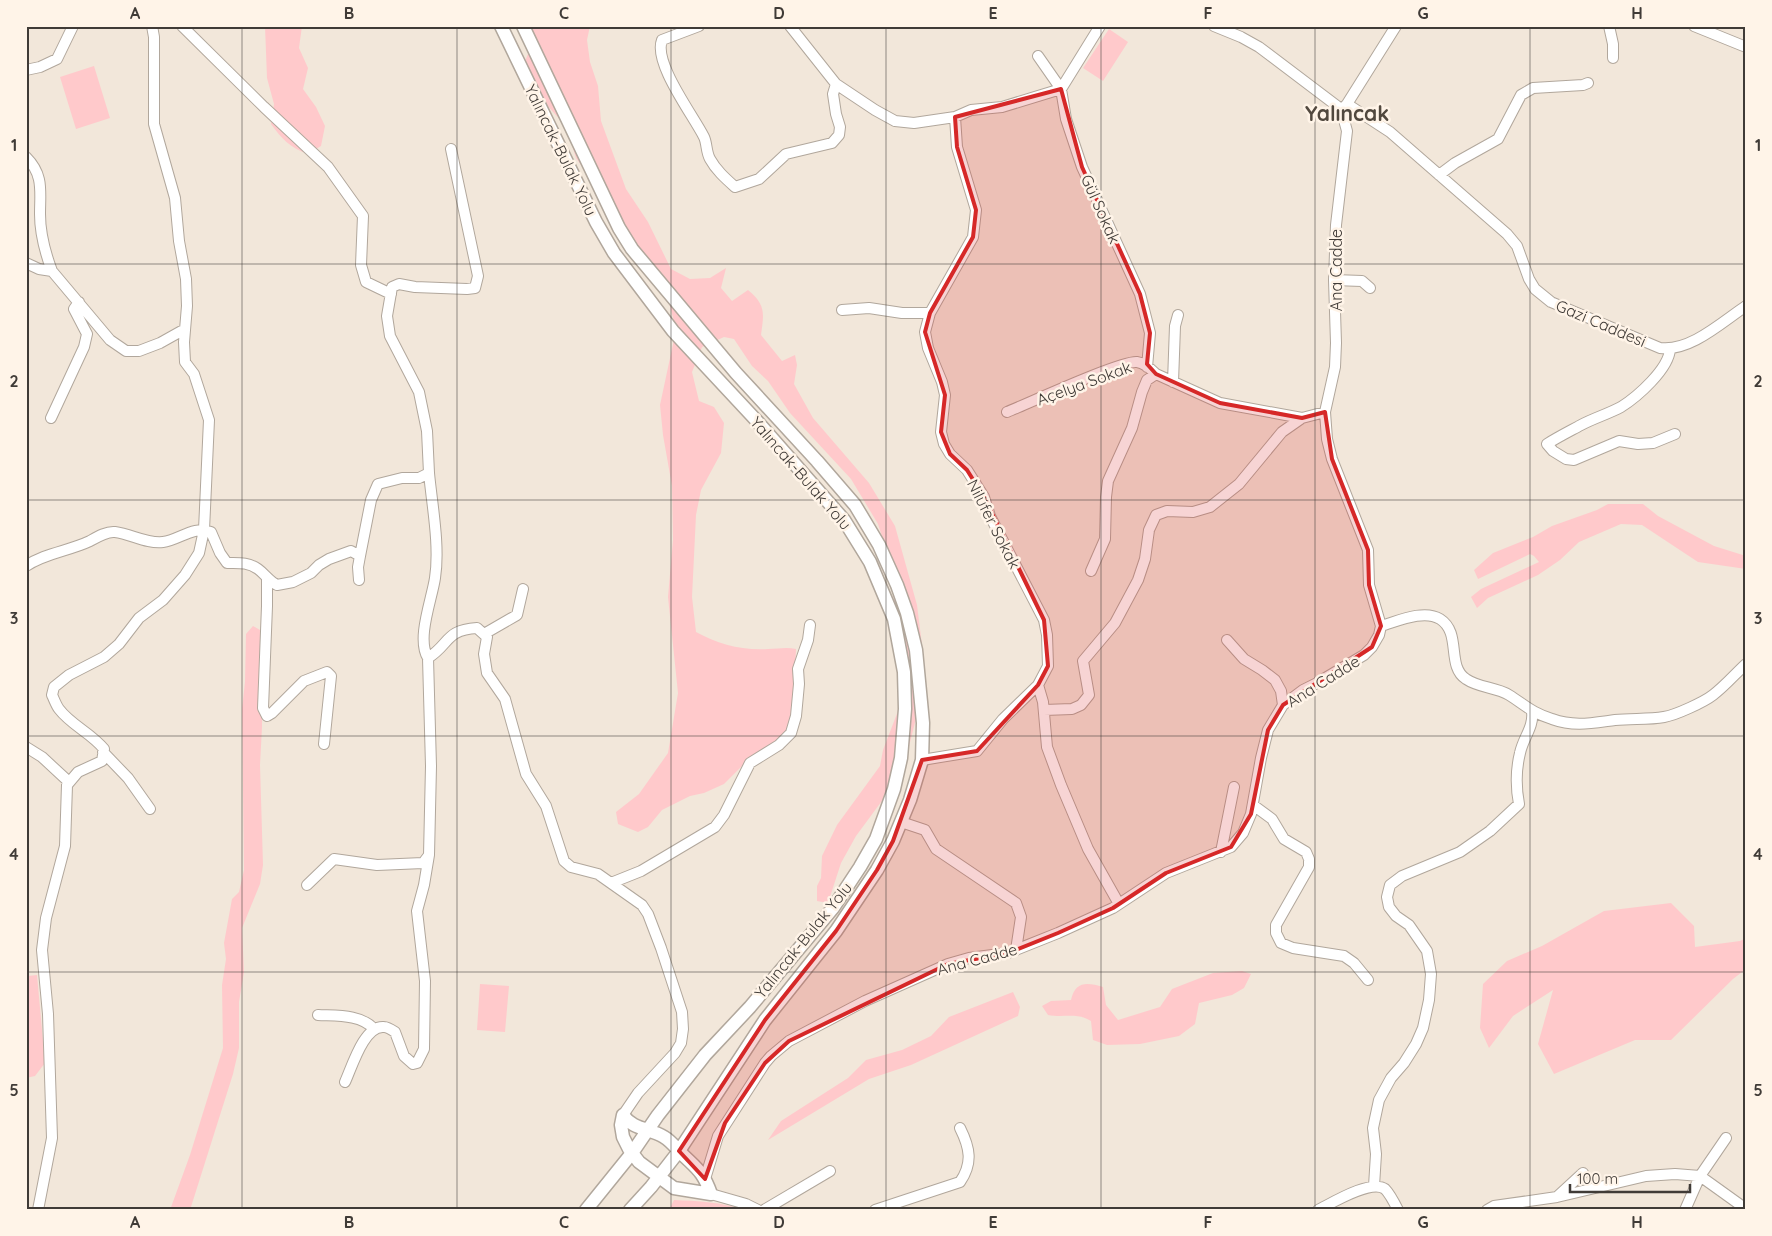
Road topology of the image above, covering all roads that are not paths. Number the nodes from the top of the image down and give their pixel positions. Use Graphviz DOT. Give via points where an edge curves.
graph roads {
  1 [pos="74,26"];
  2 [pos="152,26"];
  3 [pos="182,26"];
  4 [pos="501,26"];
  5 [pos="523,26"];
  6 [pos="699,26"];
  7 [pos="790,26"];
  8 [pos="1100,26"];
  9 [pos="1214,26"];
  10 [pos="1396,26"];
  11 [pos="1610,26"];
  12 [pos="1694,26"];
  13 [pos="1746,48"];
  14 [pos="1038,56"];
  15 [pos="1613,58"];
  16 [pos="26,70"];
  17 [pos="1588,83"];
  18 [pos="836,84"];
  19 [pos="1061,89"];
  20 [pos="1344,107"];
  21 [pos="955,116"];
  22 [pos="452,150"];
  23 [pos="26,157"];
  24 [pos="1439,175"];
  25 [pos="26,263"];
  26 [pos="52,271"];
  27 [pos="1334,280"];
  28 [pos="1370,288"];
  29 [pos="391,294"];
  30 [pos="80,302"];
  31 [pos="1746,306"];
  32 [pos="842,310"];
  33 [pos="930,313"];
  34 [pos="1178,315"];
  35 [pos="185,329"];
  36 [pos="1670,349"];
  37 [pos="1147,367"];
  38 [pos="1156,374"];
  39 [pos="1173,382"];
  40 [pos="1007,412"];
  41 [pos="1325,412"];
  42 [pos="51,418"];
  43 [pos="1302,418"];
  44 [pos="1675,434"];
  45 [pos="429,473"];
  46 [pos="204,530"];
  47 [pos="360,556"];
  48 [pos="26,566"];
  49 [pos="1091,571"];
  50 [pos="267,578"];
  51 [pos="359,580"];
  52 [pos="523,589"];
  53 [pos="810,625"];
  54 [pos="1381,626"];
  55 [pos="484,634"];
  56 [pos="1227,640"];
  57 [pos="428,658"];
  58 [pos="1746,664"];
  59 [pos="1038,685"];
  60 [pos="1283,705"];
  61 [pos="1044,710"];
  62 [pos="1532,712"];
  63 [pos="324,744"];
  64 [pos="26,747"];
  65 [pos="104,752"];
  66 [pos="922,760"];
  67 [pos="69,782"];
  68 [pos="1234,787"];
  69 [pos="1253,805"];
  70 [pos="150,809"];
  71 [pos="901,822"];
  72 [pos="1221,852"];
  73 [pos="428,855"];
  74 [pos="611,883"];
  75 [pos="307,885"];
  76 [pos="1119,904"];
  77 [pos="1016,950"];
  78 [pos="1368,980"];
  79 [pos="318,1016"];
  80 [pos="374,1029"];
  81 [pos="345,1082"];
  82 [pos="623,1115"];
  83 [pos="960,1128"];
  84 [pos="647,1131"];
  85 [pos="1726,1138"];
  86 [pos="679,1151"];
  87 [pos="632,1153"];
  88 [pos="830,1172"];
  89 [pos="1583,1173"];
  90 [pos="660,1176"];
  91 [pos="1700,1176"];
  92 [pos="705,1178"];
  93 [pos="1374,1186"];
  94 [pos="711,1194"];
  95 [pos="1557,1197"];
  96 [pos="1746,1209"];
  97 [pos="38,1210"];
  98 [pos="586,1210"];
  99 [pos="630,1210"];
  100 [pos="758,1210"];
  101 [pos="764,1210"];
  102 [pos="875,1210"];
  103 [pos="1318,1210"];
  104 [pos="1398,1210"];
  105 [pos="1487,1210"];
  106 [pos="1684,1210"];
  1 -- 16 [label="street" via="57,59"];
  2 -- 35 [label="street" via="154,124 175,198 186,279"];
  3 -- 29 [label="street" via="328,167 363,216 361,265 366,282"];
  4 -- 84 [label="main road, Yalıncak-Bulak Yolu" via="596,222 614,252 673,331 819,490 859,544 894,619 904,672 904,717 894,789 876,839 865,859 833,908 705,1055"];
  5 -- 66 [label="main road, Yalıncak-Bulak Yolu" via="632,249 736,373 854,505 879,545 907,613 916,650 923,723"];
  6 -- 18 [label="street" via="662,40 660,46 668,75 705,139 708,156 720,174 735,187 759,179 786,154 832,143 839,135 840,127 834,94"];
  7 -- 18 [label="street"];
  8 -- 19 [label="street"];
  9 -- 20 [label="street" via="1259,47 1328,99"];
  10 -- 20 [label="street"];
  11 -- 15 [label="street"];
  12 -- 13 [label="street"];
  14 -- 19 [label="street, Gül Sokak"];
  17 -- 24 [label="street" via="1533,88 1521,95 1498,139"];
  18 -- 21 [label="street" via="895,121 914,123"];
  19 -- 21 [label="street" via="1002,107 971,110"];
  19 -- 37 [label="street, Gül Sokak" via="1066,119 1082,166 1140,294 1150,334"];
  20 -- 24 [label="street, Gazi Caddesi" via="1390,132"];
  20 -- 27 [label="street, Ana Cadde" via="1347,130 1336,224"];
  21 -- 33 [label="street, Nilüfer Sokak" via="958,146 976,210 973,238"];
  22 -- 29 [label="street" via="478,276 475,288 399,284 392,287"];
  23 -- 26 [label="street" via="36,167 40,216"];
  24 -- 36 [label="street, Gazi Caddesi" via="1507,234 1517,246 1535,289 1551,302 1660,348"];
  25 -- 26 [label="street"];
  26 -- 30 [label="street"];
  27 -- 28 [label="street" via="1362,280"];
  27 -- 41 [label="street, Ana Cadde" via="1335,367"];
  29 -- 45 [label="street" via="390,336 419,392 427,431"];
  30 -- 35 [label="street" via="110,340 126,352 140,351"];
  30 -- 42 [label="street" via="74,309 87,334 86,340"];
  31 -- 36 [label="street" via="1694,341"];
  32 -- 33 [label="street" via="869,308"];
  33 -- 59 [label="street, Nilüfer Sokak" via="925,332 945,395 944,444 967,470 984,497 990,516 1044,620 1048,666"];
  34 -- 39 [label="street"];
  35 -- 46 [label="street" via="185,362 194,374 210,420"];
  36 -- 44 [label="street" via="1664,367 1640,393 1621,407 1547,444 1566,459 1574,460 1619,441 1653,443"];
  37 -- 38 [label="street, Açelya Sokak"];
  37 -- 40 [label="street, Açelya Sokak" via="1136,362 1114,368"];
  38 -- 39 [label="street, Açelya Sokak"];
  38 -- 49 [label="street" via="1147,380 1132,428 1108,481 1105,539"];
  39 -- 43 [label="street, Açelya Sokak" via="1220,403"];
  41 -- 43 [label="street"];
  41 -- 54 [label="street, Ana Cadde" via="1332,459 1368,550 1369,585"];
  43 -- 61 [label="street" via="1282,432 1239,484 1210,507 1193,512 1167,510 1156,515 1149,530 1146,559 1138,580 1115,623 1083,661 1089,696 1082,706"];
  45 -- 47 [label="street" via="419,478 378,484 371,500"];
  45 -- 57 [label="street" via="436,532 435,577 425,620 425,653"];
  46 -- 48 [label="street" via="156,543 113,531"];
  46 -- 50 [label="street" via="210,532 227,563 245,562 259,569"];
  46 -- 65 [label="street" via="199,553 163,600 139,618 120,644 104,657 70,674 54,687 52,694 58,709 96,740"];
  47 -- 50 [label="street" via="351,551 329,559 311,574 293,582 277,585"];
  47 -- 51 [label="street"];
  50 -- 63 [label="street" via="263,708 267,716 272,714 304,681 326,672 331,676"];
  52 -- 55 [label="street" via="517,615"];
  53 -- 74 [label="street" via="798,669 796,716 791,733 779,745 750,763 715,827 641,871"];
  54 -- 60 [label="street, Ana Cadde" via="1372,648 1364,655"];
  54 -- 62 [label="street" via="1414,616 1438,618 1453,636 1456,663 1462,675 1467,680 1508,694"];
  55 -- 57 [label="street" via="477,628 452,634"];
  55 -- 74 [label="street" via="487,637 484,654 487,673 505,700 526,774 546,806 564,860 571,867 598,874"];
  56 -- 60 [label="street" via="1244,659 1275,680"];
  57 -- 73 [label="street" via="431,766"];
  58 -- 62 [label="street" via="1712,696 1665,717 1580,725"];
  59 -- 61 [label="street"];
  59 -- 66 [label="street" via="1003,719 978,751"];
  60 -- 69 [label="street, Ana Cadde" via="1268,730"];
  61 -- 76 [label="street" via="1047,747 1061,785 1088,849"];
  62 -- 93 [label="street" via="1533,720 1520,752 1519,804 1490,831 1460,852 1402,876 1390,885 1389,907 1409,925 1427,951 1431,974 1423,1028 1379,1100 1373,1128 1376,1154"];
  64 -- 67 [label="street"];
  65 -- 67 [label="street" via="102,761 78,772"];
  65 -- 70 [label="street"];
  66 -- 71 [label="main road, Yalıncak-Bulak Yolu"];
  67 -- 97 [label="street" via="65,846 46,918 42,950 48,1014 52,1138"];
  68 -- 72 [label="street"];
  69 -- 72 [label="street, Ana Cadde" via="1243,833 1231,847"];
  69 -- 78 [label="street" via="1272,819 1284,838 1306,852 1309,859 1308,867 1276,925 1281,943 1344,956"];
  71 -- 77 [label="street" via="925,830 936,849 1016,903 1020,917"];
  71 -- 86 [label="main road, Yalıncak-Bulak Yolu" via="877,870 836,931 766,1020"];
  72 -- 76 [label="street, Ana Cadde" via="1166,874"];
  73 -- 75 [label="street" via="423,863 377,865 334,859"];
  73 -- 80 [label="street" via="417,911 425,981 424,1049 417,1063 413,1064 404,1056 395,1032 384,1027"];
  74 -- 82 [label="street" via="642,905 648,914 682,1012 683,1029 681,1043 669,1062 638,1093"];
  76 -- 77 [label="street, Ana Cadde"];
  77 -- 92 [label="street, Ana Cadde" via="948,964 865,1001 789,1041 771,1056 718,1136"];
  79 -- 80 [label="street" via="348,1017 370,1024"];
  80 -- 81 [label="street" via="365,1038"];
  82 -- 84 [label="main road"];
  82 -- 87 [label="main road" via="621,1131"];
  83 -- 102 [label="street" via="968,1144 969,1158 960,1182"];
  84 -- 86 [label="main road" via="664,1137"];
  84 -- 87 [label="main road, Yalıncak-Bulak Yolu"];
  85 -- 91 [label="street"];
  86 -- 90 [label="main road, Yalıncak-Bulak Yolu"];
  86 -- 92 [label="main road"];
  87 -- 90 [label="main road" via="639,1162"];
  87 -- 98 [label="main road, Yalıncak-Bulak Yolu"];
  88 -- 101 [label="street"];
  89 -- 95 [label="street"];
  90 -- 94 [label="main road" via="674,1188"];
  90 -- 99 [label="main road, Yalıncak-Bulak Yolu"];
  91 -- 95 [label="street" via="1646,1176"];
  91 -- 96 [label="street"];
  91 -- 106 [label="street"];
  92 -- 94 [label="main road"];
  93 -- 103 [label="street" via="1351,1193"];
  93 -- 104 [label="street" via="1385,1189"];
  94 -- 100 [label="street"];
  95 -- 105 [label="street" via="1494,1206"];
}
